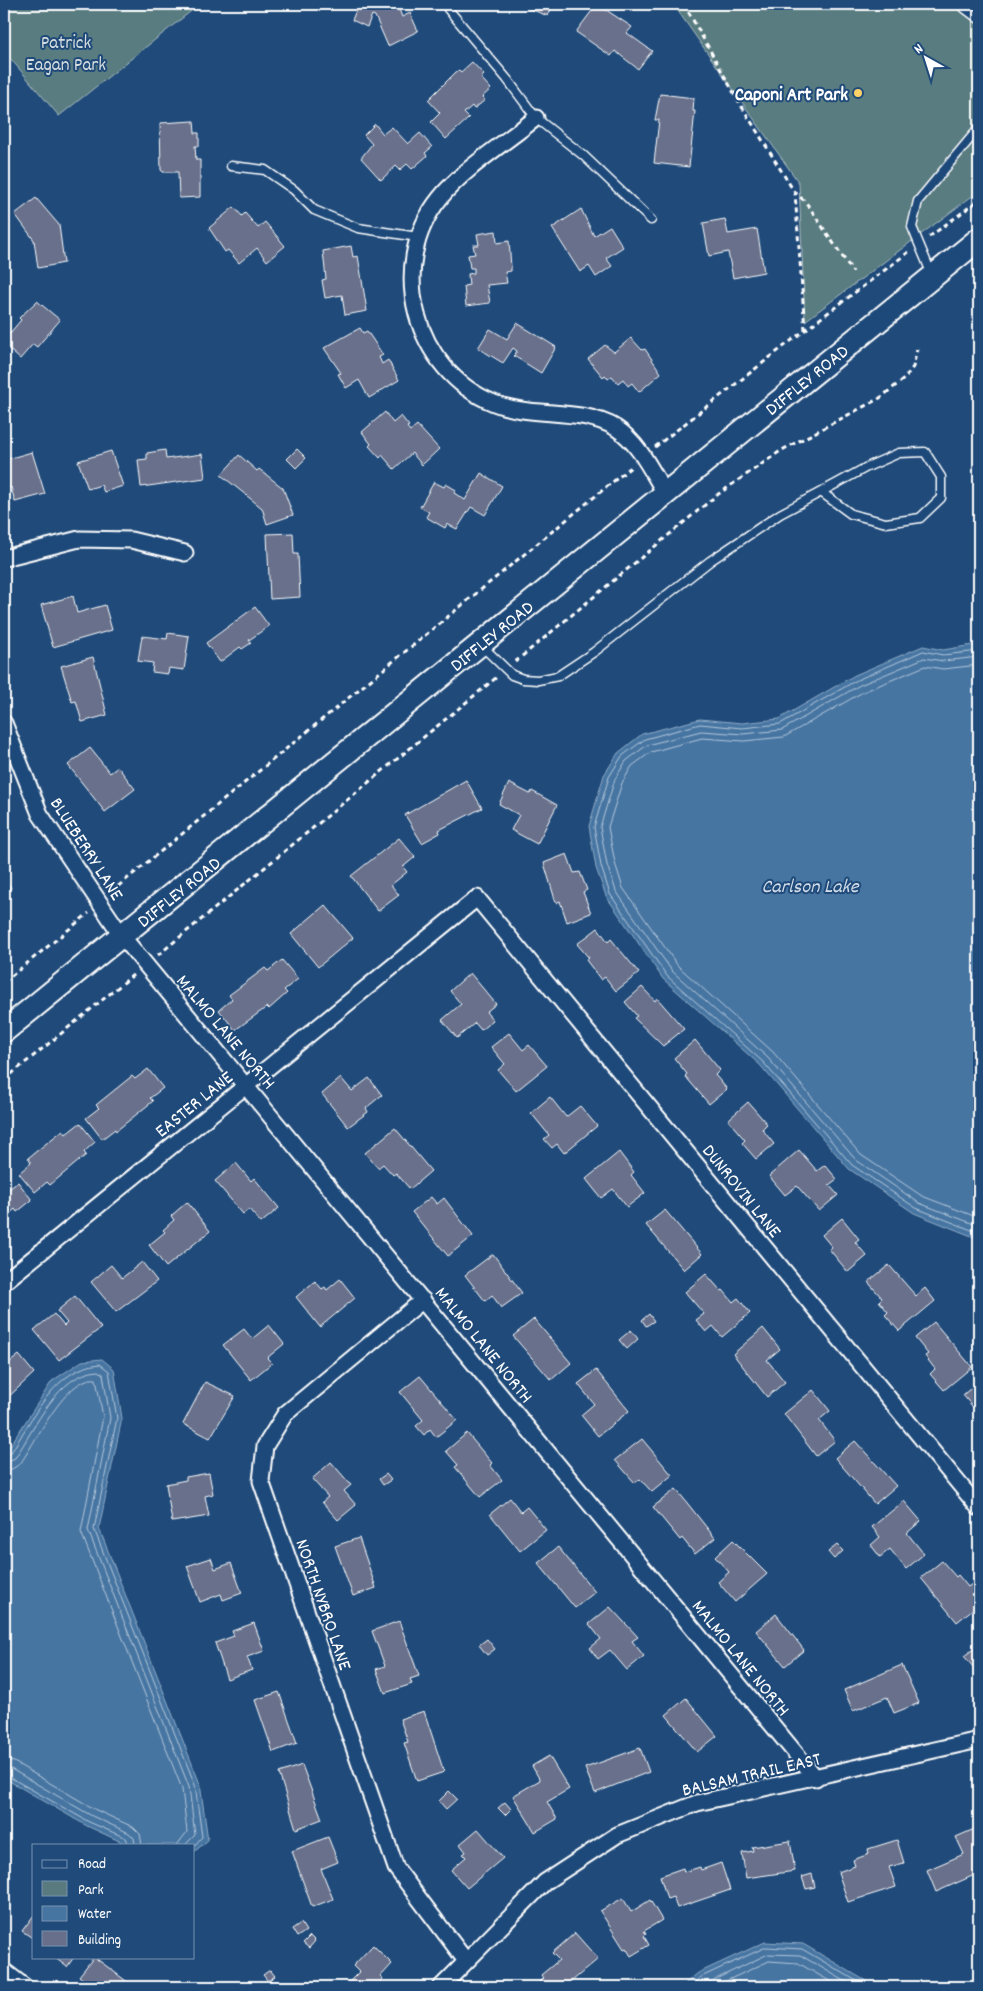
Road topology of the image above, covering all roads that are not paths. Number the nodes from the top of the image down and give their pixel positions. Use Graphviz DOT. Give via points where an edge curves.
graph roads {
  1 [pos="959,4"];
  2 [pos="448,9"];
  3 [pos="979,19"];
  4 [pos="536,118"];
  5 [pos="979,128"];
  6 [pos="231,166"];
  7 [pos="651,220"];
  8 [pos="418,237"];
  9 [pos="979,239"];
  10 [pos="932,277"];
  11 [pos="821,492"];
  12 [pos="665,493"];
  13 [pos="185,553"];
  14 [pos="4,558"];
  15 [pos="480,644"];
  16 [pos="4,723"];
  17 [pos="477,898"];
  18 [pos="122,936"];
  19 [pos="4,1031"];
  20 [pos="246,1085"];
  21 [pos="4,1282"];
  22 [pos="423,1300"];
  23 [pos="979,1508"];
  24 [pos="979,1740"];
  25 [pos="816,1778"];
  26 [pos="466,1961"];
  27 [pos="4,1971"];
  28 [pos="25,1987"];
  29 [pos="441,1987"];
  1 -- 3 [label="lane"];
  2 -- 4 [label="lane"];
  4 -- 7 [label="lane" via="584,156"];
  4 -- 8 [label="street" via="454,183 429,214"];
  5 -- 10 [label="lane" via="918,201 912,227"];
  6 -- 8 [label="lane" via="265,170 294,190 314,210 358,228"];
  8 -- 12 [label="street" via="412,266 413,302 425,340 446,370 477,394 511,409 600,420 626,434"];
  9 -- 10 [label="main road, DIFFLEY ROAD"];
  10 -- 12 [label="main road, DIFFLEY ROAD"];
  11 -- 11 [label="lane" via="899,453 925,452 941,478 941,498 920,518 886,523 851,514"];
  11 -- 15 [label="lane" via="780,514 710,561 594,652 558,676 523,679 506,669"];
  12 -- 15 [label="main road, DIFFLEY ROAD"];
  13 -- 14 [label="street" via="131,540 79,539"];
  15 -- 18 [label="main road, DIFFLEY ROAD"];
  16 -- 18 [label="street, BLUEBERRY LANE" via="40,814"];
  17 -- 20 [label="street, EASTER LANE"];
  17 -- 23 [label="street, DUNROVIN LANE"];
  18 -- 19 [label="main road, DIFFLEY ROAD"];
  18 -- 20 [label="street, MALMO LANE NORTH"];
  20 -- 21 [label="street, EASTER LANE"];
  20 -- 22 [label="street, MALMO LANE NORTH"];
  22 -- 25 [label="street, MALMO LANE NORTH"];
  22 -- 26 [label="street, NORTH NYBRO LANE" via="285,1414 265,1446 261,1481 396,1868"];
  24 -- 25 [label="street, BALSAM TRAIL EAST"];
  25 -- 26 [label="street, BALSAM TRAIL EAST" via="697,1803 617,1835 545,1882"];
  26 -- 29 [label="street, BALSAM TRAIL EAST"];
  27 -- 28 [label="street"];
}
